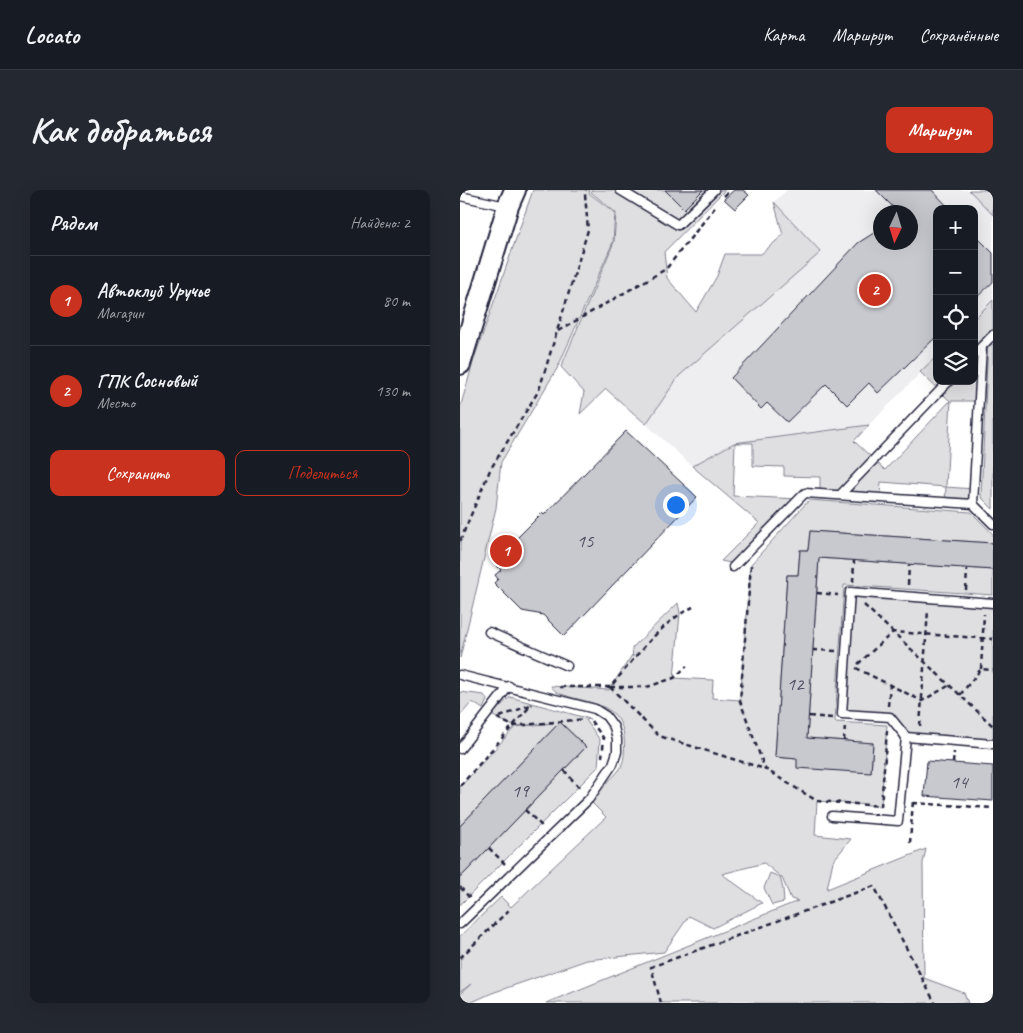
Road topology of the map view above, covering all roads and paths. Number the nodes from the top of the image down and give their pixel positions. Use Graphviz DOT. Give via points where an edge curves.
graph roads {
  1 [pos="586,190"];
  2 [pos="620,190"];
  3 [pos="714,190"];
  4 [pos="730,190"];
  5 [pos="460,196"];
  6 [pos="511,198"];
  7 [pos="557,332"];
  8 [pos="993,334"];
  9 [pos="982,346"];
  10 [pos="978,350"];
  11 [pos="460,364"];
  12 [pos="945,385"];
  13 [pos="840,495"];
  14 [pos="973,504"];
  15 [pos="993,524"];
  16 [pos="460,541"];
  17 [pos="854,561"];
  18 [pos="751,564"];
  19 [pos="910,564"];
  20 [pos="733,567"];
  21 [pos="968,569"];
  22 [pos="908,589"];
  23 [pos="849,591"];
  24 [pos="817,593"];
  25 [pos="966,593"];
  26 [pos="928,598"];
  27 [pos="984,602"];
  28 [pos="993,603"];
  29 [pos="692,607"];
  30 [pos="489,632"];
  31 [pos="893,632"];
  32 [pos="926,635"];
  33 [pos="982,639"];
  34 [pos="993,640"];
  35 [pos="813,650"];
  36 [pos="840,652"];
  37 [pos="924,662"];
  38 [pos="567,666"];
  39 [pos="687,666"];
  40 [pos="854,667"];
  41 [pos="980,669"];
  42 [pos="993,670"];
  43 [pos="460,675"];
  44 [pos="845,676"];
  45 [pos="890,685"];
  46 [pos="950,685"];
  47 [pos="509,686"];
  48 [pos="558,687"];
  49 [pos="610,687"];
  50 [pos="960,695"];
  51 [pos="525,701"];
  52 [pos="922,701"];
  53 [pos="533,703"];
  54 [pos="491,715"];
  55 [pos="580,716"];
  56 [pos="809,716"];
  57 [pos="497,718"];
  58 [pos="590,719"];
  59 [pos="887,721"];
  60 [pos="835,722"];
  61 [pos="840,722"];
  62 [pos="513,726"];
  63 [pos="993,726"];
  64 [pos="906,737"];
  65 [pos="920,738"];
  66 [pos="844,740"];
  67 [pos="993,744"];
  68 [pos="954,748"];
  69 [pos="460,749"];
  70 [pos="953,763"];
  71 [pos="601,765"];
  72 [pos="564,770"];
  73 [pos="765,770"];
  74 [pos="460,786"];
  75 [pos="914,793"];
  76 [pos="575,796"];
  77 [pos="913,803"];
  78 [pos="993,808"];
  79 [pos="526,810"];
  80 [pos="832,816"];
  81 [pos="550,821"];
  82 [pos="543,828"];
  83 [pos="537,834"];
  84 [pos="910,844"];
  85 [pos="489,848"];
  86 [pos="506,864"];
  87 [pos="460,887"];
  88 [pos="465,903"];
  89 [pos="511,908"];
  90 [pos="460,924"];
  91 [pos="460,958"];
  92 [pos="661,1003"];
  93 [pos="935,1003"];
  1 -- 7 [label="path" via="588,230"];
  2 -- 3 [label="lane" via="678,225"];
  4 -- 7 [label="path" via="666,269"];
  5 -- 6 [label="lane"];
  6 -- 11 [label="street"];
  7 -- 16 [label="path" via="539,390 490,470"];
  8 -- 9 [label="lane"];
  9 -- 10 [label="lane"];
  9 -- 14 [label="lane"];
  12 -- 13 [label="lane"];
  13 -- 14 [label="lane"];
  13 -- 20 [label="lane" via="805,493"];
  14 -- 15 [label="lane"];
  17 -- 23 [label="path"];
  18 -- 73 [label="path" via="740,700"];
  19 -- 22 [label="path"];
  21 -- 25 [label="path"];
  23 -- 24 [label="path"];
  23 -- 26 [label="lane"];
  23 -- 31 [label="path"];
  23 -- 44 [label="lane"];
  26 -- 27 [label="lane"];
  26 -- 32 [label="path"];
  27 -- 28 [label="lane"];
  27 -- 33 [label="path"];
  29 -- 49 [label="path" via="660,630"];
  30 -- 38 [label="lane"];
  31 -- 32 [label="path"];
  31 -- 37 [label="path"];
  31 -- 40 [label="path"];
  32 -- 33 [label="path"];
  32 -- 37 [label="path"];
  33 -- 34 [label="path"];
  33 -- 41 [label="path"];
  35 -- 36 [label="path"];
  37 -- 46 [label="path"];
  37 -- 52 [label="path"];
  39 -- 49 [label="path" via="674,678 648,687"];
  40 -- 44 [label="path"];
  40 -- 45 [label="path"];
  41 -- 42 [label="path"];
  41 -- 50 [label="path"];
  43 -- 47 [label="lane"];
  44 -- 59 [label="lane" via="842,714"];
  45 -- 52 [label="path"];
  45 -- 59 [label="path"];
  46 -- 50 [label="path"];
  46 -- 52 [label="path"];
  47 -- 69 [label="lane"];
  47 -- 90 [label="lane" via="595,709 614,726 618,752 589,799"];
  48 -- 49 [label="path"];
  49 -- 73 [label="path" via="659,736"];
  50 -- 63 [label="path"];
  51 -- 53 [label="path"];
  52 -- 65 [label="path"];
  53 -- 57 [label="path"];
  53 -- 62 [label="path"];
  54 -- 57 [label="path"];
  55 -- 58 [label="path"];
  56 -- 60 [label="path" via="836,718"];
  57 -- 62 [label="path"];
  58 -- 62 [label="path"];
  58 -- 71 [label="path" via="604,739"];
  59 -- 64 [label="lane" via="890,717"];
  59 -- 73 [label="path" via="881,806 817,801"];
  61 -- 66 [label="path" via="846,723"];
  62 -- 74 [label="path"];
  64 -- 65 [label="lane"];
  64 -- 80 [label="lane" via="898,821"];
  65 -- 67 [label="lane"];
  68 -- 70 [label="path"];
  72 -- 76 [label="path" via="582,790"];
  75 -- 77 [label="path"];
  77 -- 78 [label="path"];
  77 -- 84 [label="path"];
  79 -- 82 [label="path"];
  81 -- 82 [label="path"];
  82 -- 83 [label="path"];
  85 -- 86 [label="path"];
  87 -- 88 [label="path" via="470,898"];
  89 -- 91 [label="path"];
  92 -- 93 [label="path" via="651,967 874,886"];
}
